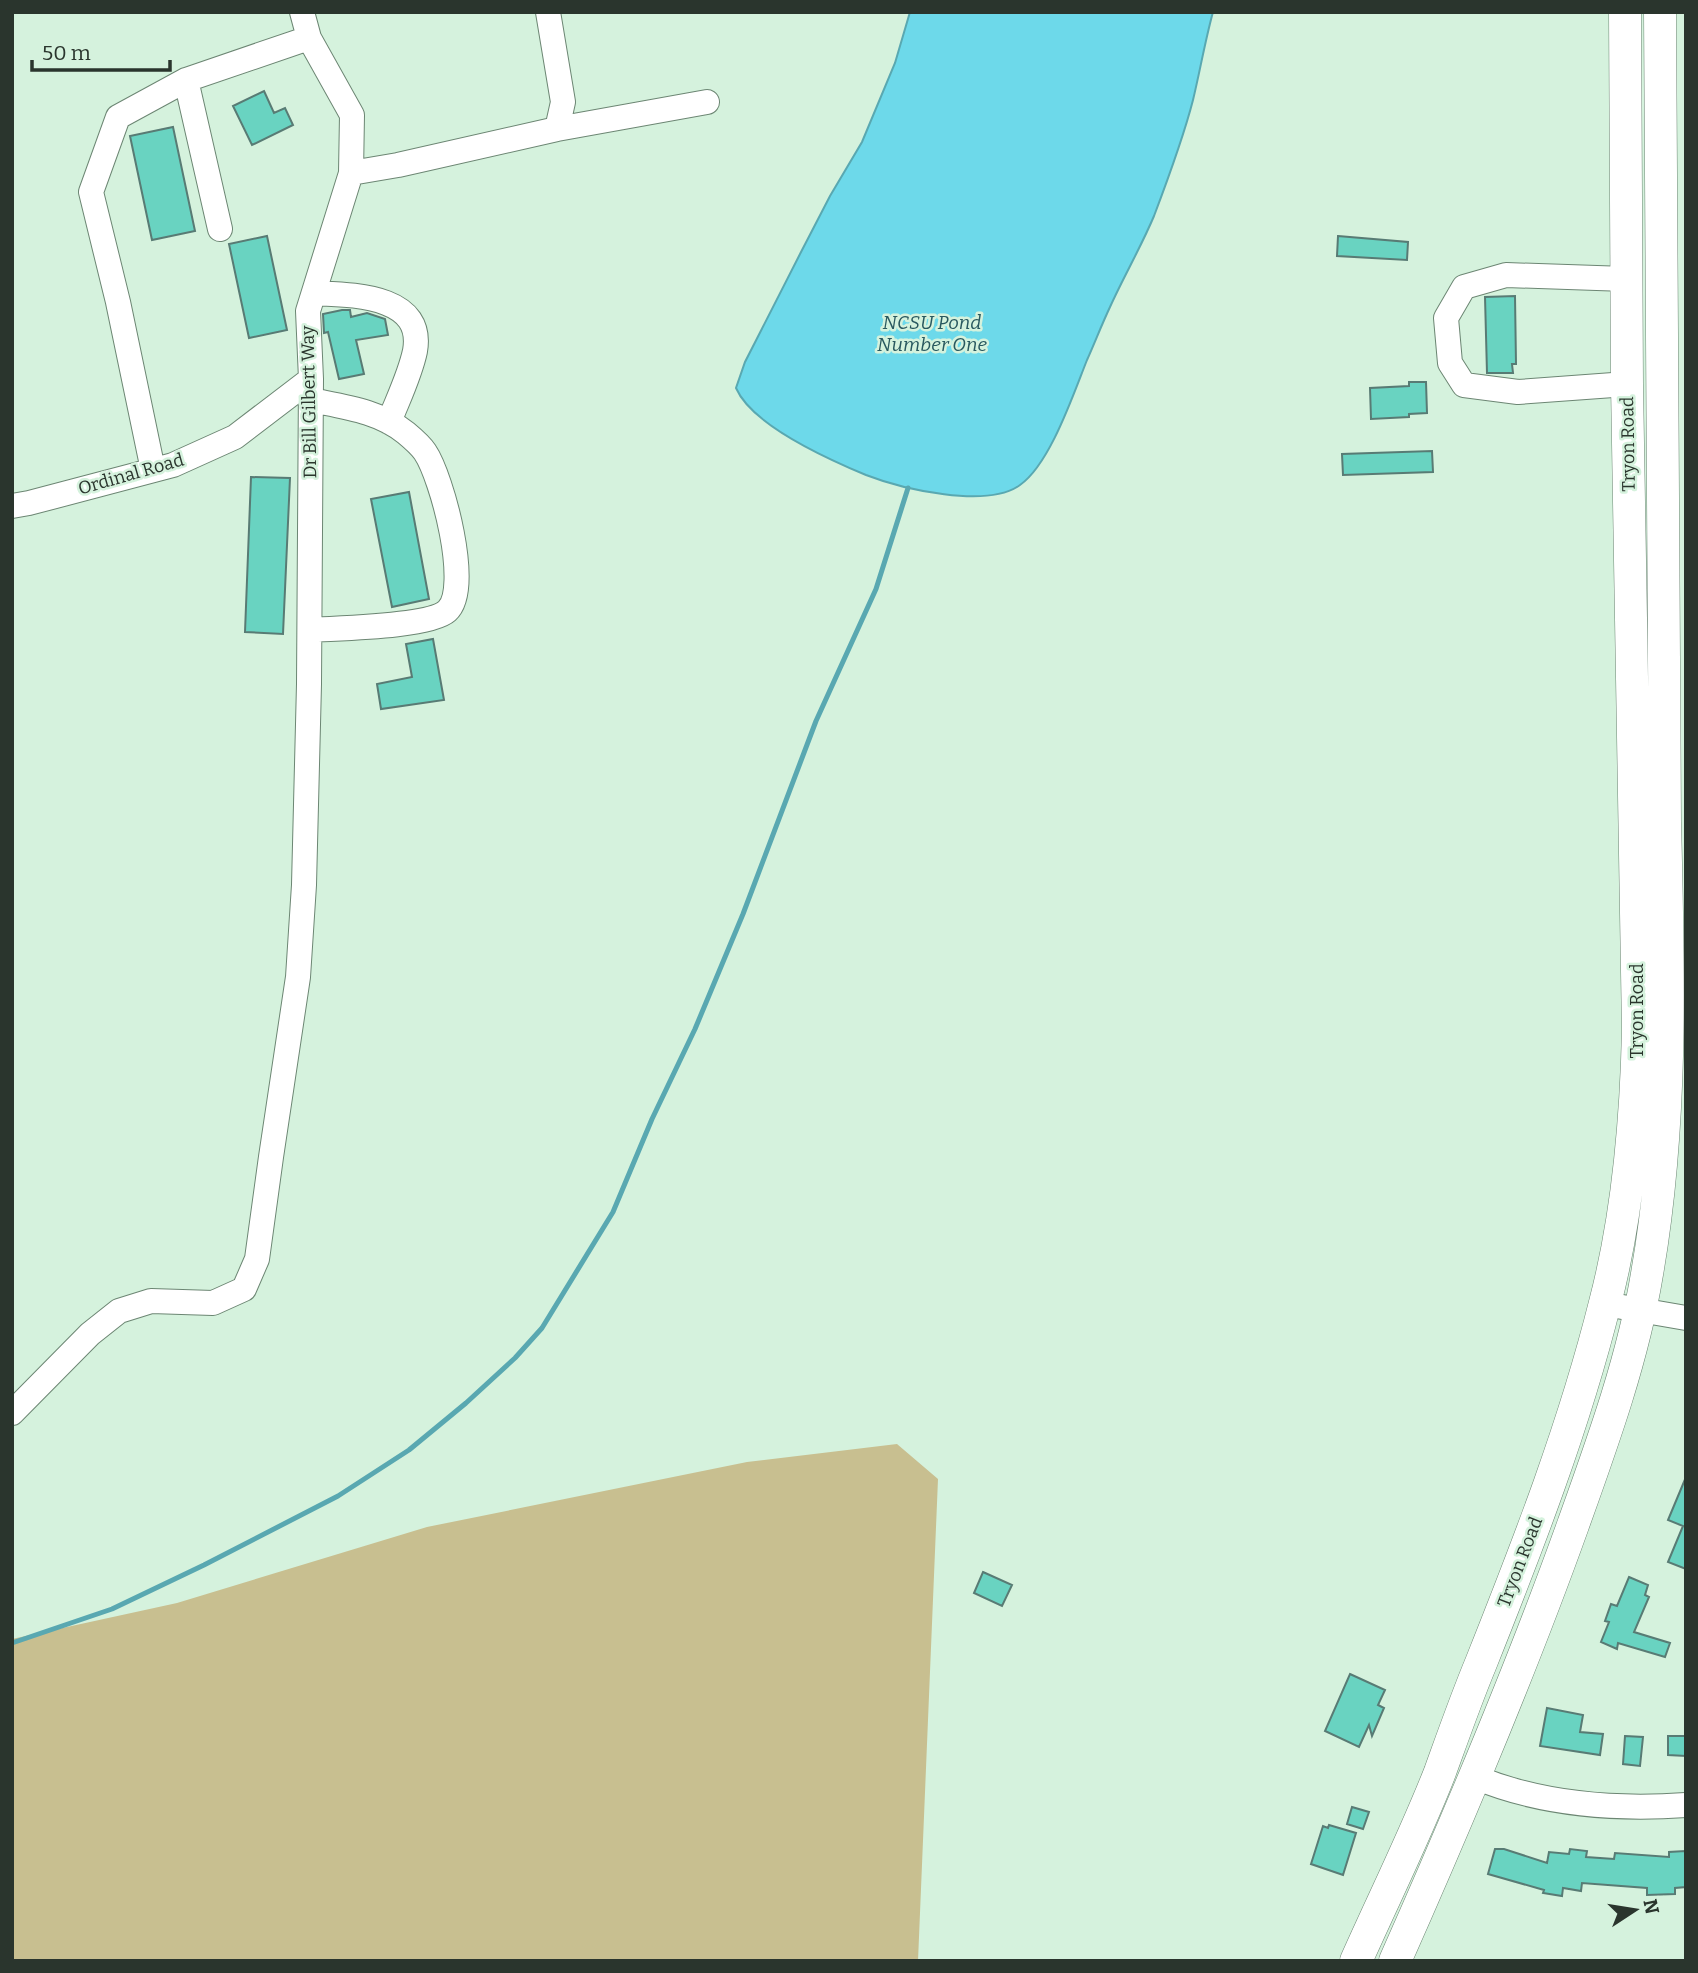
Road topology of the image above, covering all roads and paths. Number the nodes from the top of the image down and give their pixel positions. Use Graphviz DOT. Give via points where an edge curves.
graph roads {
  1 [pos="302,12"];
  2 [pos="548,12"];
  3 [pos="1625,12"];
  4 [pos="1660,12"];
  5 [pos="309,38"];
  6 [pos="187,80"];
  7 [pos="707,102"];
  8 [pos="557,129"];
  9 [pos="351,173"];
  10 [pos="220,229"];
  11 [pos="1626,279"];
  12 [pos="314,293"];
  13 [pos="1627,384"];
  14 [pos="311,389"];
  15 [pos="389,422"];
  16 [pos="153,470"];
  17 [pos="12,506"];
  18 [pos="310,629"];
  19 [pos="1676,877"];
  20 [pos="1605,1304"];
  21 [pos="1640,1310"];
  22 [pos="1686,1318"];
  23 [pos="12,1413"];
  24 [pos="1475,1777"];
  25 [pos="1686,1805"];
  26 [pos="1356,1961"];
  27 [pos="1395,1961"];
  1 -- 5 [label="street, Dr Bill Gilbert Way"];
  2 -- 8 [label="street" via="563,102"];
  3 -- 11 [label="main road, Tryon Road"];
  4 -- 19 [label="main road, Tryon Road"];
  5 -- 6 [label="street"];
  5 -- 9 [label="street, Dr Bill Gilbert Way" via="352,115"];
  6 -- 10 [label="street"];
  6 -- 16 [label="street" via="118,117 90,192"];
  7 -- 8 [label="street"];
  8 -- 9 [label="street"];
  9 -- 12 [label="street, Dr Bill Gilbert Way"];
  11 -- 13 [label="main road, Tryon Road"];
  11 -- 13 [label="street" via="1506,275 1464,287 1446,318 1450,363 1464,385 1518,392"];
  12 -- 14 [label="street, Dr Bill Gilbert Way" via="308,311"];
  12 -- 15 [label="street" via="377,300 397,307 412,323 416,347"];
  13 -- 20 [label="main road, Tryon Road" via="1637,1076 1630,1163"];
  14 -- 15 [label="street"];
  14 -- 16 [label="street, Ordinal Road" via="235,436"];
  14 -- 18 [label="street, Dr Bill Gilbert Way"];
  15 -- 18 [label="street" via="425,452 442,493 456,558 453,604 440,616 415,622"];
  16 -- 17 [label="street, Ordinal Road"];
  18 -- 23 [label="street, Dr Bill Gilbert Way" via="298,977 257,1259 244,1289 213,1303 151,1301 120,1311 90,1334"];
  19 -- 21 [label="main road, Tryon Road" via="1655,1227"];
  20 -- 21 [label="street"];
  20 -- 26 [label="main road, Tryon Road" via="1529,1541 1439,1773"];
  21 -- 22 [label="street"];
  21 -- 24 [label="main road, Tryon Road" via="1596,1461"];
  24 -- 25 [label="street" via="1540,1798 1609,1807"];
  24 -- 27 [label="main road, Tryon Road"];
}
